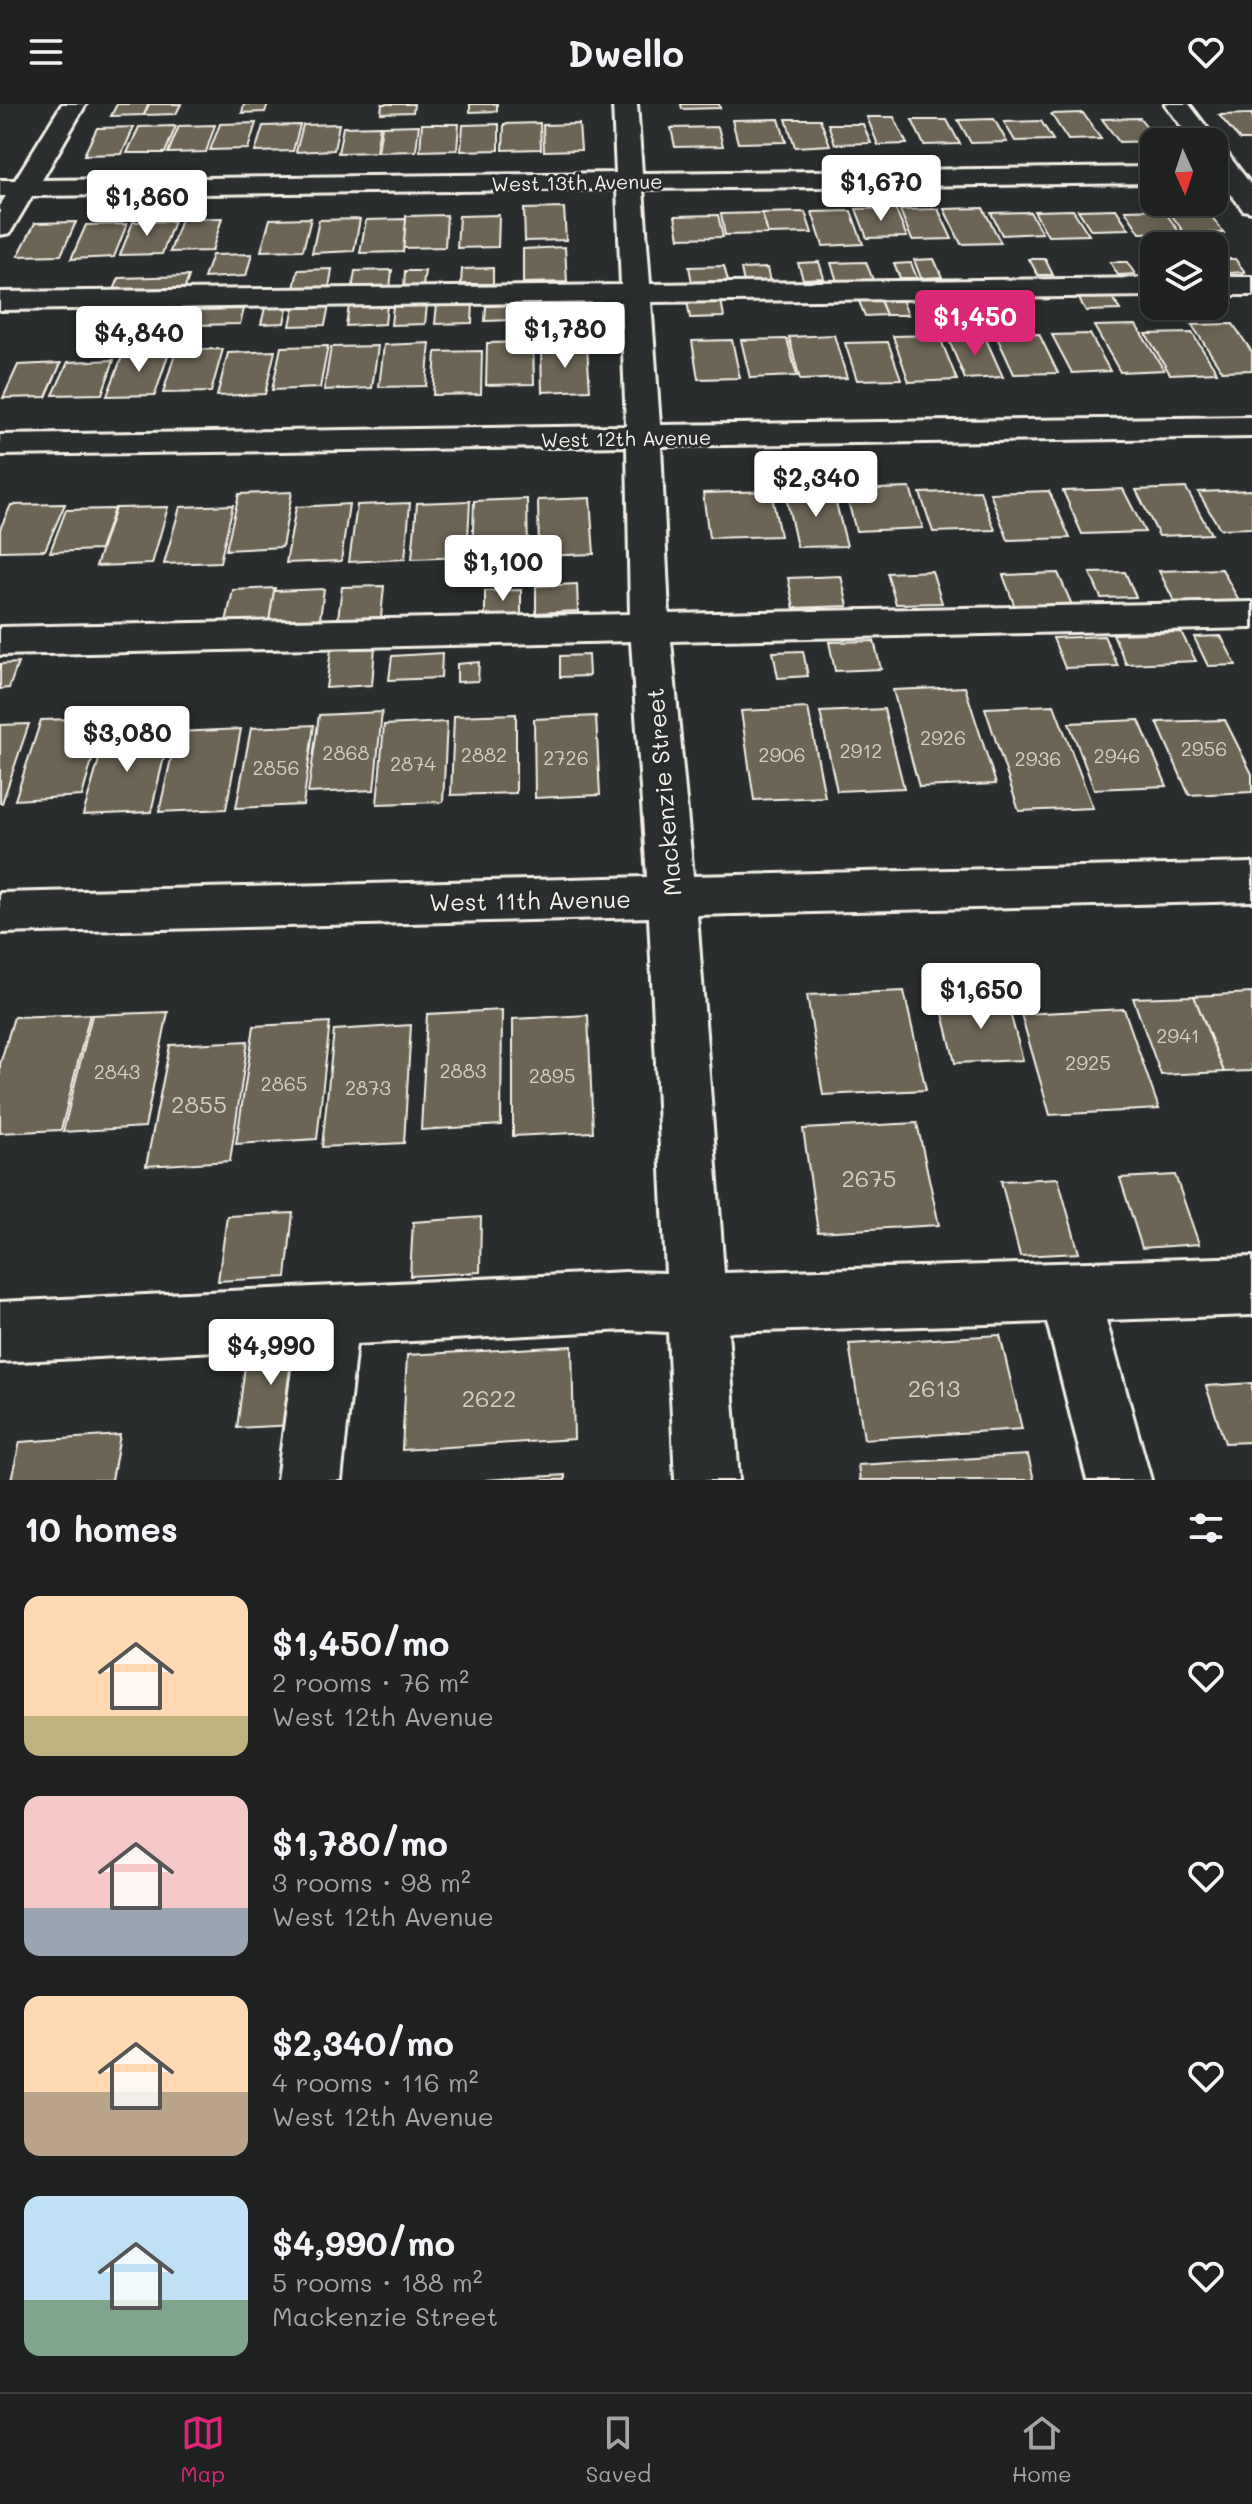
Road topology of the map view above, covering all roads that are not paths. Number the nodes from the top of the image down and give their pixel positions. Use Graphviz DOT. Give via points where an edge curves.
graph roads {
  1 [pos="74,104"];
  2 [pos="625,104"];
  3 [pos="1177,104"];
  4 [pos="1195,128"];
  5 [pos="1228,169"];
  6 [pos="1140,175"];
  7 [pos="629,181"];
  8 [pos="12,188"];
  9 [pos="1252,204"];
  10 [pos="0,227"];
  11 [pos="1228,286"];
  12 [pos="1252,286"];
  13 [pos="1140,287"];
  14 [pos="636,295"];
  15 [pos="0,301"];
  16 [pos="1252,427"];
  17 [pos="643,438"];
  18 [pos="0,445"];
  19 [pos="1252,615"];
  20 [pos="650,628"];
  21 [pos="0,641"];
  22 [pos="1252,882"];
  23 [pos="672,896"];
  24 [pos="0,913"];
  25 [pos="1252,1286"];
  26 [pos="1069,1292"];
  27 [pos="696,1303"];
  28 [pos="329,1315"];
  29 [pos="0,1332"];
  30 [pos="309,1480"];
  31 [pos="707,1480"];
  32 [pos="1119,1480"];
  1 -- 8 [label="street"];
  2 -- 7 [label="street, Mackenzie Street"];
  3 -- 4 [label="street"];
  5 -- 9 [label="street"];
  6 -- 7 [label="street, West 13th Avenue"];
  7 -- 8 [label="street, West 13th Avenue"];
  7 -- 14 [label="street, Mackenzie Street"];
  8 -- 10 [label="street"];
  11 -- 12 [label="street"];
  13 -- 14 [label="street"];
  14 -- 15 [label="street"];
  14 -- 17 [label="street, Mackenzie Street"];
  16 -- 17 [label="street, West 12th Avenue"];
  17 -- 18 [label="street, West 12th Avenue"];
  17 -- 20 [label="street, Mackenzie Street"];
  19 -- 20 [label="street"];
  20 -- 21 [label="street"];
  20 -- 23 [label="street, Mackenzie Street"];
  22 -- 23 [label="street, West 11th Avenue"];
  23 -- 24 [label="street, West 11th Avenue"];
  23 -- 27 [label="street, Mackenzie Street"];
  25 -- 26 [label="street"];
  26 -- 27 [label="street"];
  26 -- 32 [label="street"];
  27 -- 28 [label="street" via="626,1301"];
  27 -- 31 [label="street, Mackenzie Street"];
  28 -- 29 [label="street"];
  28 -- 30 [label="street"];
}
